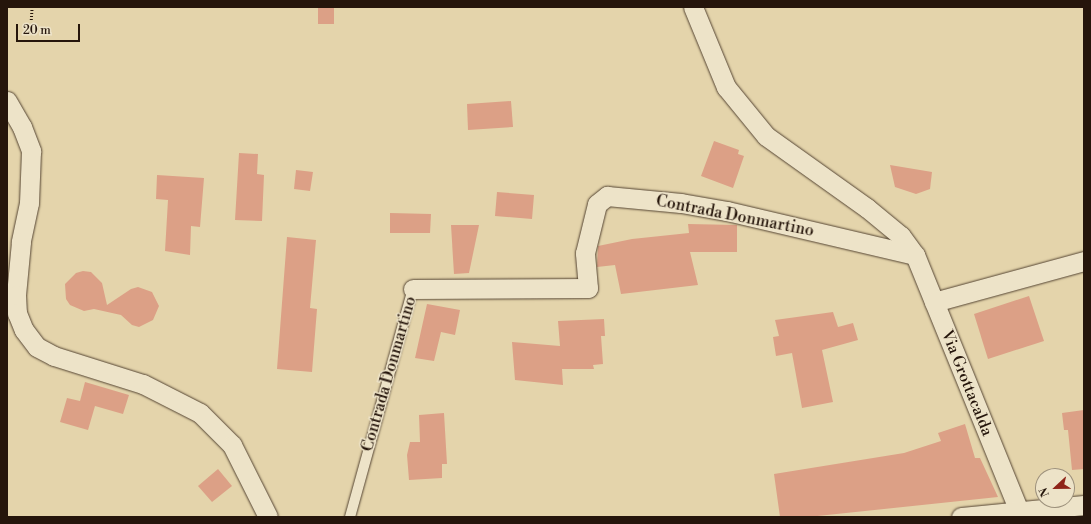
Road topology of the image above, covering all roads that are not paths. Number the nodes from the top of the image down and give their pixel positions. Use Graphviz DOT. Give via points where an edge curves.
graph roads {
  1 [pos="693,7"];
  2 [pos="7,101"];
  3 [pos="915,255"];
  4 [pos="1084,261"];
  5 [pos="413,289"];
  6 [pos="934,302"];
  7 [pos="1084,504"];
  8 [pos="1019,511"];
  9 [pos="268,517"];
  10 [pos="350,517"];
  11 [pos="968,517"];
  1 -- 3 [label="street, Via Grottacalda" via="726,87 766,136 902,236"];
  2 -- 9 [label="street" via="22,127 31,151 29,203 20,242 16,295 17,313 24,330 36,347 54,356 143,384 200,413 232,445"];
  3 -- 5 [label="street, Contrada Donmartino" via="727,211 681,203 607,196 597,204 585,253 588,288"];
  3 -- 6 [label="street, Via Grottacalda"];
  4 -- 6 [label="street"];
  5 -- 10 [label="lane, Contrada Donmartino"];
  6 -- 8 [label="street, Via Grottacalda"];
  7 -- 8 [label="street"];
  8 -- 11 [label="street"];
}
